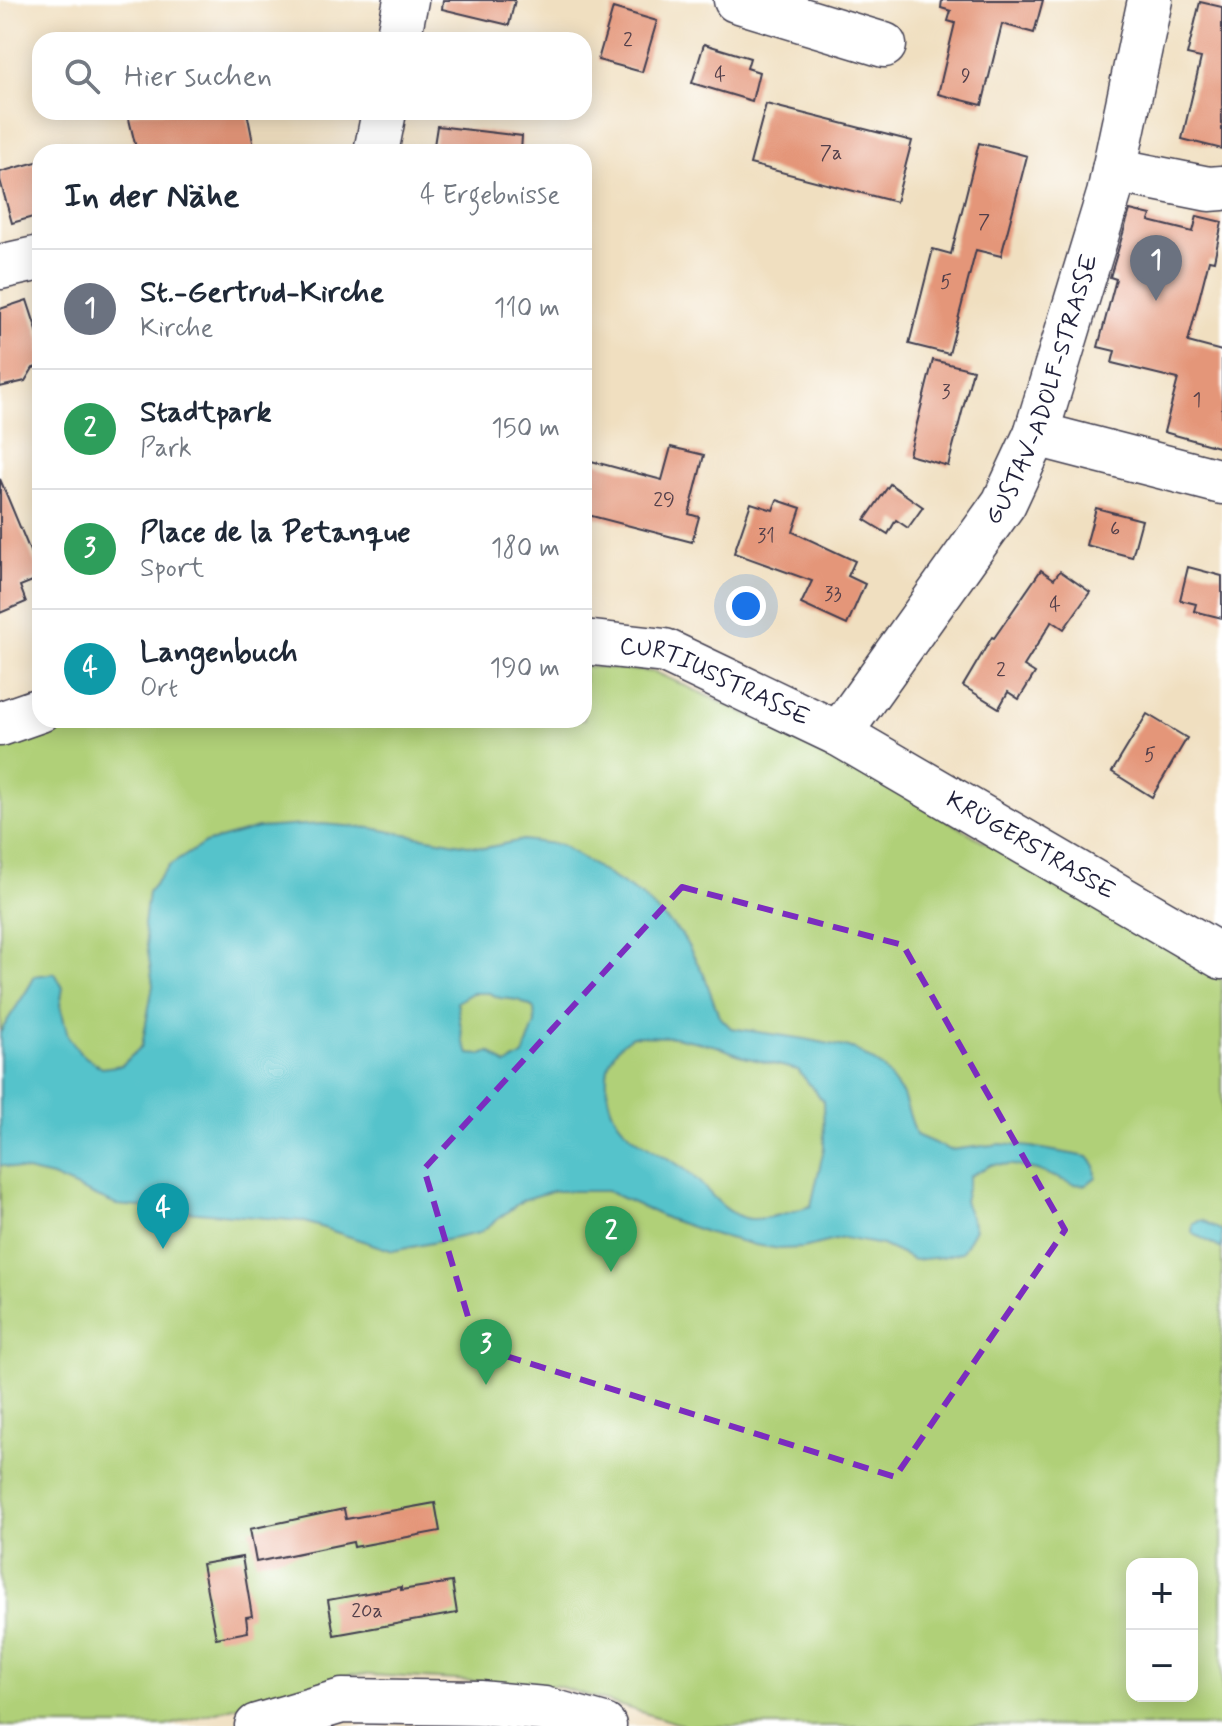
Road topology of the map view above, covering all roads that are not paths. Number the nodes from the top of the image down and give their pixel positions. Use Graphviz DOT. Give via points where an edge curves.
graph roads {
  1 [pos="406,0"];
  2 [pos="736,0"];
  3 [pos="1150,0"];
  4 [pos="400,32"];
  5 [pos="884,45"];
  6 [pos="382,120"];
  7 [pos="378,144"];
  8 [pos="1114,170"];
  9 [pos="1222,188"];
  10 [pos="32,260"];
  11 [pos="0,267"];
  12 [pos="1036,434"];
  13 [pos="1222,482"];
  14 [pos="592,643"];
  15 [pos="32,713"];
  16 [pos="0,724"];
  17 [pos="839,734"];
  18 [pos="1222,957"];
  19 [pos="595,1724"];
  20 [pos="257,1726"];
  1 -- 4 [label="street"];
  2 -- 5 [label="street"];
  3 -- 8 [label="street, GUSTAV-ADOLF-STRASSE"];
  6 -- 7 [label="street"];
  8 -- 9 [label="street"];
  8 -- 12 [label="street, GUSTAV-ADOLF-STRASSE"];
  10 -- 11 [label="street"];
  12 -- 13 [label="street"];
  12 -- 17 [label="street, GUSTAV-ADOLF-STRASSE" via="1004,503"];
  14 -- 17 [label="street, CURTIUSSTRASSE" via="665,651"];
  15 -- 16 [label="street"];
  17 -- 18 [label="street, KRÜGERSTRASSE"];
  19 -- 20 [label="street" via="544,1709 480,1703 342,1701"];
}
